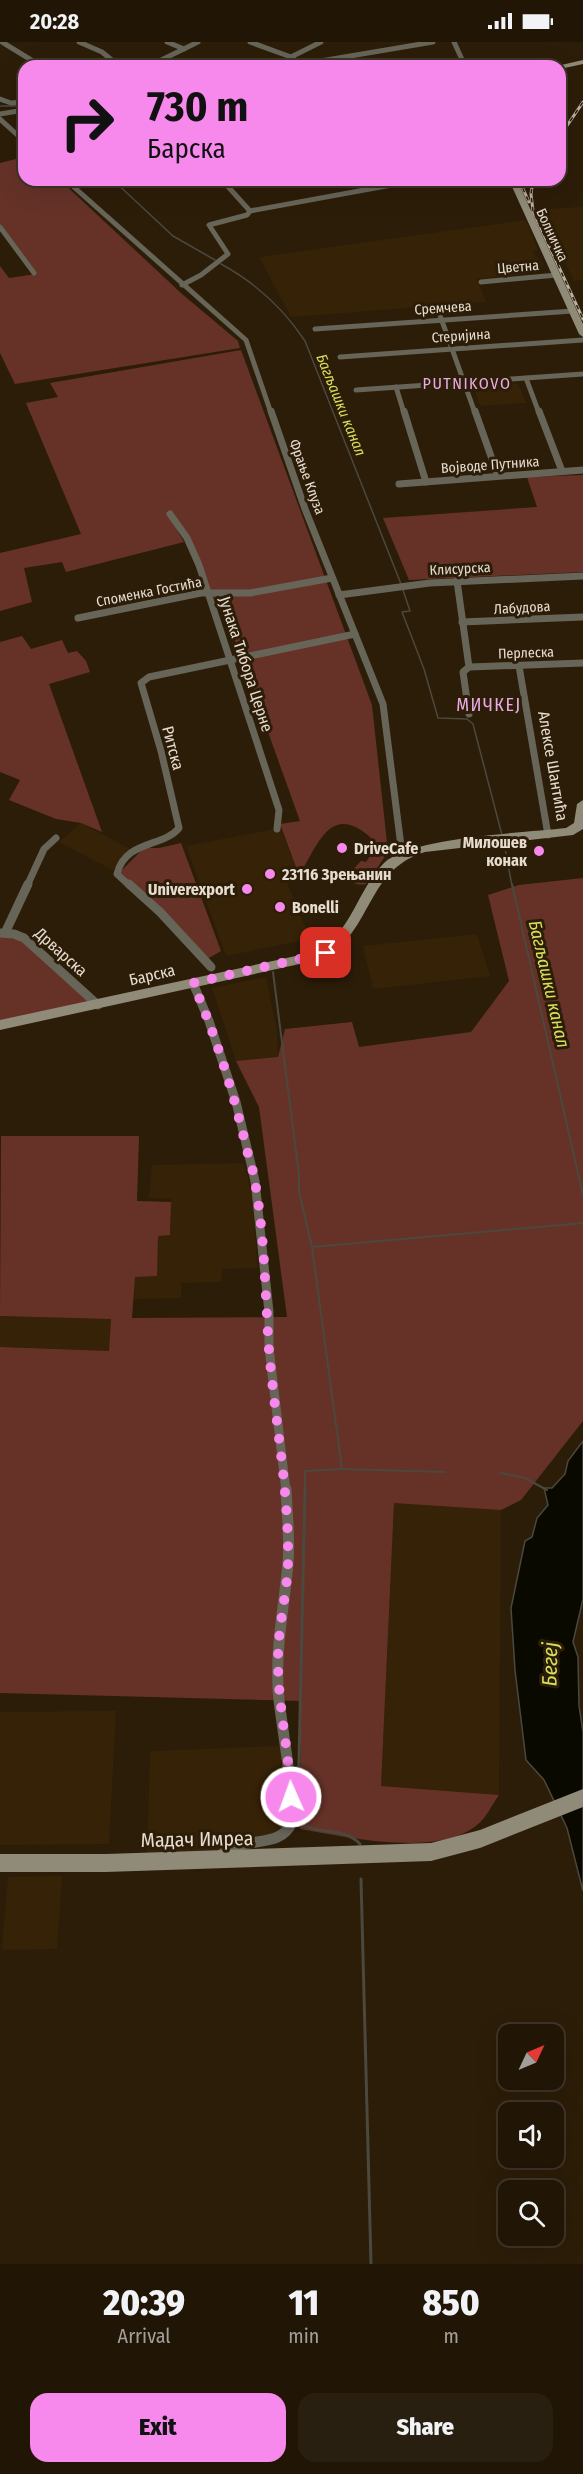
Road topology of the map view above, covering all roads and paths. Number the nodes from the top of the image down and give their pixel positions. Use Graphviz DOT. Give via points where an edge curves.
graph roads {
  1 [pos="2,42"];
  2 [pos="79,42"];
  3 [pos="167,42"];
  4 [pos="198,42"];
  5 [pos="250,42"];
  6 [pos="321,42"];
  7 [pos="433,42"];
  8 [pos="454,42"];
  9 [pos="184,49"];
  10 [pos="291,57"];
  11 [pos="31,60"];
  12 [pos="112,60"];
  13 [pos="161,60"];
  14 [pos="295,60"];
  15 [pos="330,60"];
  16 [pos="462,60"];
  17 [pos="583,62"];
  18 [pos="566,66"];
  19 [pos="0,99"];
  20 [pos="18,102"];
  21 [pos="18,111"];
  22 [pos="0,114"];
  23 [pos="0,119"];
  24 [pos="18,136"];
  25 [pos="73,186"];
  26 [pos="227,186"];
  27 [pos="386,186"];
  28 [pos="516,186"];
  29 [pos="250,211"];
  30 [pos="0,226"];
  31 [pos="34,273"];
  32 [pos="557,275"];
  33 [pos="481,282"];
  34 [pos="182,285"];
  35 [pos="437,307"];
  36 [pos="573,311"];
  37 [pos="442,321"];
  38 [pos="315,329"];
  39 [pos="583,334"];
  40 [pos="583,340"];
  41 [pos="452,349"];
  42 [pos="340,357"];
  43 [pos="583,374"];
  44 [pos="526,378"];
  45 [pos="464,382"];
  46 [pos="396,387"];
  47 [pos="356,390"];
  48 [pos="583,470"];
  49 [pos="562,471"];
  50 [pos="498,476"];
  51 [pos="426,482"];
  52 [pos="399,484"];
  53 [pos="170,514"];
  54 [pos="583,576"];
  55 [pos="333,578"];
  56 [pos="457,581"];
  57 [pos="208,592"];
  58 [pos="339,595"];
  59 [pos="583,616"];
  60 [pos="78,618"];
  61 [pos="462,622"];
  62 [pos="355,634"];
  63 [pos="231,659"];
  64 [pos="583,663"];
  65 [pos="519,666"];
  66 [pos="469,667"];
  67 [pos="469,714"];
  68 [pos="583,804"];
  69 [pos="277,829"];
  70 [pos="548,835"];
  71 [pos="56,838"];
  72 [pos="402,854"];
  73 [pos="2,933"];
  74 [pos="211,967"];
  75 [pos="193,983"];
  76 [pos="98,1005"];
  77 [pos="0,1024"];
  78 [pos="583,1798"];
  79 [pos="222,1860"];
  80 [pos="0,1863"];
  1 -- 11 [label="street"];
  2 -- 12 [label="street"];
  3 -- 9 [label="street"];
  4 -- 9 [label="street"];
  5 -- 10 [label="street"];
  6 -- 10 [label="street"];
  7 -- 15 [label="street"];
  8 -- 16 [label="street"];
  9 -- 13 [label="street"];
  10 -- 14 [label="street"];
  17 -- 18 [label="street"];
  19 -- 20 [label="street"];
  21 -- 22 [label="street"];
  23 -- 24 [label="street"];
  25 -- 34 [label="street, Фрање Клуза"];
  26 -- 29 [label="street"];
  27 -- 29 [label="street"];
  28 -- 32 [label="street, Болничка"];
  29 -- 34 [label="street" via="209,225 228,254"];
  30 -- 31 [label="street"];
  32 -- 33 [label="street, Цветна"];
  32 -- 36 [label="street, Болничка"];
  34 -- 55 [label="street, Фрање Клуза" via="246,340"];
  35 -- 37 [label="street"];
  36 -- 37 [label="street, Сремчева"];
  36 -- 39 [label="street, Болничка"];
  37 -- 38 [label="street, Сремчева"];
  37 -- 41 [label="street"];
  40 -- 41 [label="street, Стеријина"];
  41 -- 42 [label="street, Стеријина"];
  41 -- 45 [label="street"];
  43 -- 44 [label="street"];
  44 -- 45 [label="street"];
  44 -- 49 [label="street"];
  45 -- 46 [label="street"];
  45 -- 50 [label="street"];
  46 -- 47 [label="street"];
  46 -- 51 [label="street"];
  48 -- 49 [label="street, Војводе Путника"];
  49 -- 50 [label="street, Војводе Путника"];
  50 -- 51 [label="street, Војводе Путника"];
  51 -- 52 [label="street, Војводе Путника"];
  53 -- 57 [label="street, Јунака Тибора Церне" via="188,544"];
  54 -- 56 [label="street, Клисурска"];
  55 -- 57 [label="street, Споменка Гостића" via="249,593"];
  55 -- 58 [label="street, Фрање Клуза"];
  56 -- 58 [label="street, Клисурска"];
  56 -- 61 [label="street"];
  57 -- 60 [label="street, Споменка Гостића"];
  57 -- 63 [label="street, Јунака Тибора Церне"];
  58 -- 62 [label="street, Фрање Клуза"];
  59 -- 61 [label="street, Лабудова"];
  61 -- 66 [label="street"];
  62 -- 63 [label="street, Ритска"];
  62 -- 72 [label="street, Фрање Клуза" via="382,704"];
  63 -- 69 [label="street, Јунака Тибора Церне" via="279,810"];
  63 -- 74 [label="street, Ритска" via="149,677 141,683 178,828 170,836 140,847 117,872"];
  64 -- 65 [label="street, Перлеска"];
  65 -- 66 [label="street, Перлеска"];
  65 -- 70 [label="street, Алексе Шантића"];
  66 -- 67 [label="street" via="463,672"];
  68 -- 70 [label="street" via="576,829"];
  70 -- 72 [label="street, Алексе Шантића"];
  71 -- 73 [label="street" via="44,849"];
  72 -- 75 [label="street, Барска" via="386,867 333,949 319,956"];
  73 -- 76 [label="street, Дрварска" via="24,938"];
  75 -- 76 [label="street, Барска"];
  75 -- 79 [label="street" via="223,1061 255,1181 286,1491 287,1571 278,1665 293,1821 281,1837 271,1842 234,1845 225,1849"];
  76 -- 77 [label="street, Барска"];
  78 -- 79 [label="street, Мадач Имреа" via="480,1839 431,1852"];
  79 -- 80 [label="street, Мадач Имреа"];
}
